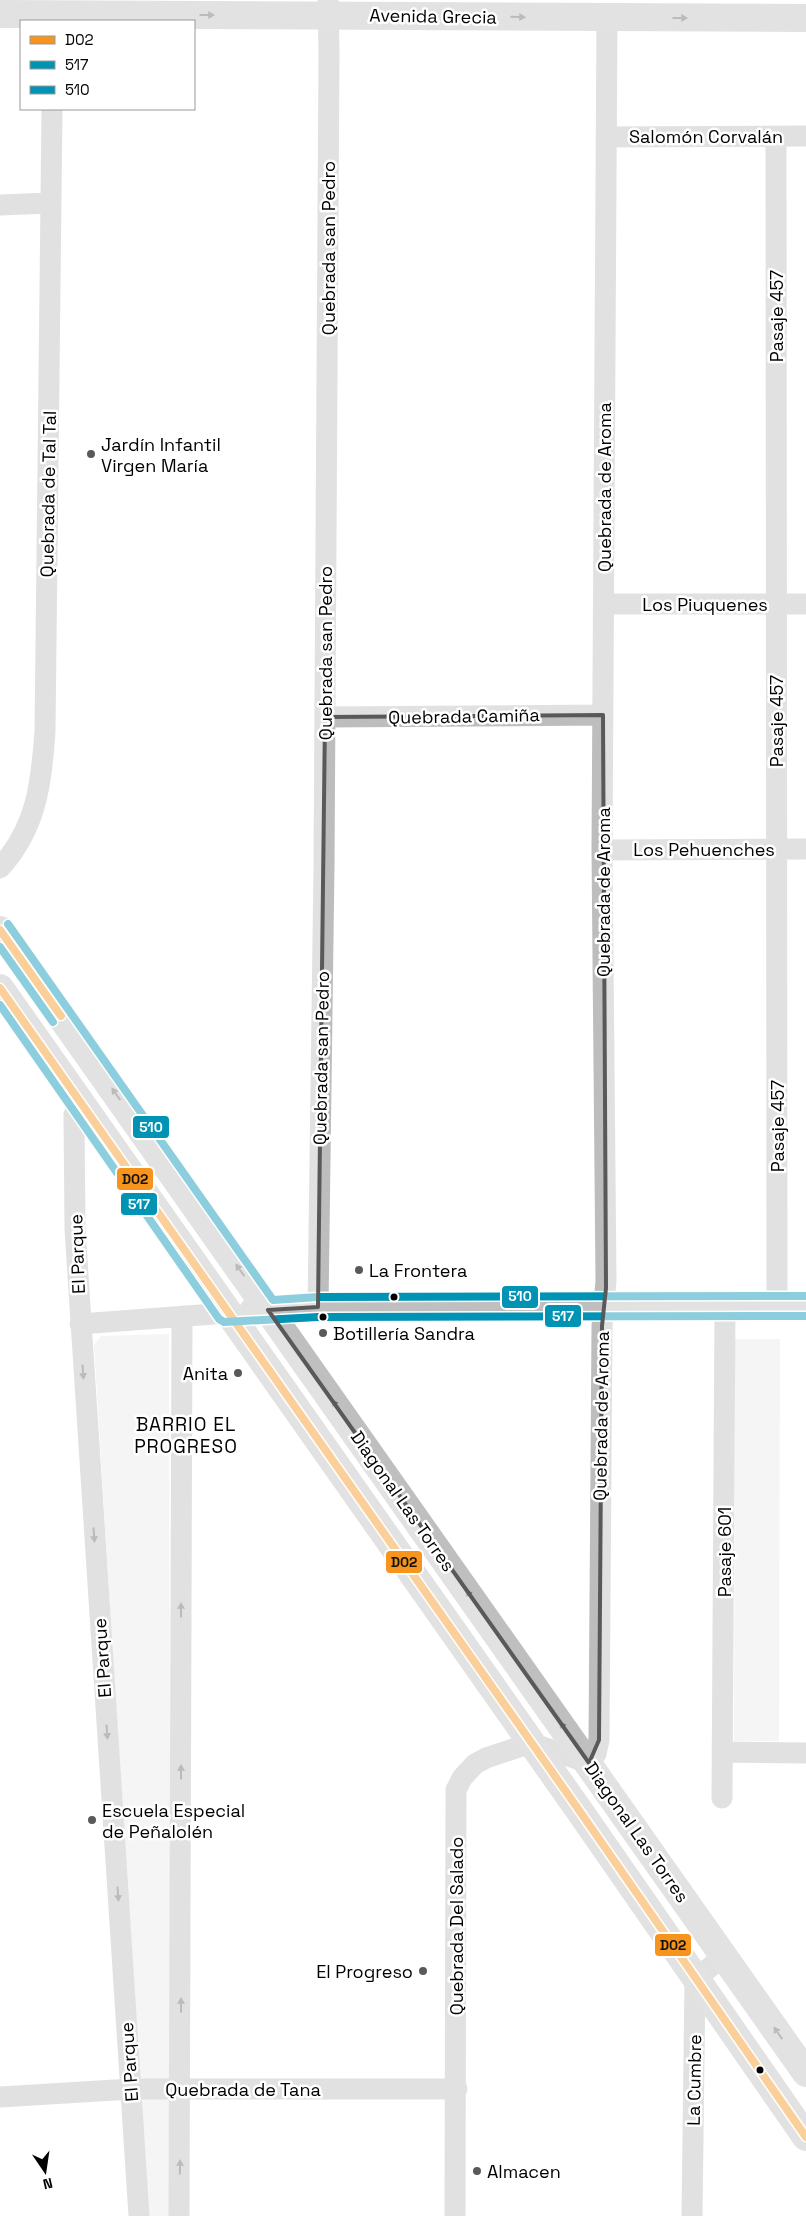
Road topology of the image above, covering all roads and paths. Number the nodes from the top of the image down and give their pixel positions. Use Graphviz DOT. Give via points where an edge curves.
graph roads {
  1 [pos="328,7"];
  2 [pos="0,14"];
  3 [pos="607,17"];
  4 [pos="53,18"];
  5 [pos="806,18"];
  6 [pos="52,110"];
  7 [pos="776,136"];
  8 [pos="806,136"];
  9 [pos="606,137"];
  10 [pos="51,203"];
  11 [pos="0,205"];
  12 [pos="604,604"];
  13 [pos="776,604"];
  14 [pos="806,604"];
  15 [pos="603,715"];
  16 [pos="325,718"];
  17 [pos="776,849"];
  18 [pos="806,849"];
  19 [pos="602,850"];
  20 [pos="0,868"];
  21 [pos="0,930"];
  22 [pos="0,988"];
  23 [pos="80,1101"];
  24 [pos="604,1305"];
  25 [pos="725,1305"];
  26 [pos="777,1305"];
  27 [pos="806,1306"];
  28 [pos="318,1307"];
  29 [pos="268,1310"];
  30 [pos="227,1313"];
  31 [pos="182,1316"];
  32 [pos="80,1324"];
  33 [pos="531,1743"];
  34 [pos="722,1752"];
  35 [pos="806,1753"];
  36 [pos="589,1763"];
  37 [pos="722,1798"];
  38 [pos="723,1957"];
  39 [pos="695,1979"];
  40 [pos="806,2073"];
  41 [pos="181,2088"];
  42 [pos="131,2089"];
  43 [pos="457,2089"];
  44 [pos="0,2097"];
  45 [pos="806,2137"];
  46 [pos="139,2216"];
  47 [pos="179,2216"];
  48 [pos="455,2216"];
  49 [pos="692,2216"];
  1 -- 3 [label="main road, Avenida Grecia, one-way"];
  4 -- 1 [label="main road, Avenida Grecia, one-way"];
  1 -- 16 [label="street, Quebrada san Pedro"];
  2 -- 4 [label="main road, Avenida Grecia"];
  3 -- 5 [label="main road, Avenida Grecia, one-way"];
  3 -- 9 [label="street, Quebrada de Aroma"];
  6 -- 10 [label="street, Quebrada de Tal Tal"];
  7 -- 8 [label="street, Salomón Corvalán"];
  7 -- 9 [label="street, Salomón Corvalán"];
  7 -- 13 [label="street, Pasaje 457"];
  9 -- 12 [label="street, Quebrada de Aroma"];
  10 -- 11 [label="street"];
  10 -- 20 [label="street, Quebrada de Tal Tal" via="45,732 33,814 19,843"];
  12 -- 13 [label="street, Los Piuquenes"];
  12 -- 15 [label="street, Quebrada de Aroma"];
  13 -- 14 [label="street, Los Piuquenes"];
  13 -- 17 [label="street, Pasaje 457"];
  15 -- 16 [label="street, Quebrada Camiña"];
  15 -- 19 [label="street, Quebrada de Aroma"];
  16 -- 28 [label="street, Quebrada san Pedro"];
  17 -- 18 [label="street, Los Pehuenches"];
  17 -- 19 [label="street, Los Pehuenches"];
  17 -- 26 [label="street, Pasaje 457"];
  19 -- 24 [label="street, Quebrada de Aroma"];
  29 -- 21 [label="main road, Diagonal Las Torres, one-way"];
  22 -- 23 [label="main road, Diagonal Las Torres"];
  23 -- 30 [label="main road, Diagonal Las Torres"];
  23 -- 32 [label="street, El Parque" via="74,1115"];
  24 -- 25 [label="main road"];
  24 -- 28 [label="main road"];
  24 -- 36 [label="street, Quebrada de Aroma" via="601,1332 599,1740 596,1754"];
  25 -- 26 [label="main road"];
  25 -- 34 [label="street, Pasaje 601"];
  26 -- 27 [label="main road"];
  28 -- 29 [label="main road"];
  29 -- 30 [label="main road"];
  36 -- 29 [label="main road, Diagonal Las Torres, one-way"];
  30 -- 31 [label="street"];
  30 -- 33 [label="main road, Diagonal Las Torres"];
  31 -- 32 [label="street"];
  41 -- 31 [label="street, one-way"];
  32 -- 42 [label="street, El Parque, one-way"];
  33 -- 36 [label="street"];
  33 -- 39 [label="main road, Diagonal Las Torres"];
  33 -- 43 [label="street, Quebrada Del Salado" via="475,1764 456,1790"];
  34 -- 35 [label="street"];
  34 -- 37 [label="street, Pasaje 601"];
  36 -- 38 [label="main road, Diagonal Las Torres"];
  38 -- 39 [label="street"];
  40 -- 38 [label="main road, Diagonal Las Torres, one-way"];
  39 -- 45 [label="main road, Diagonal Las Torres"];
  39 -- 49 [label="street, La Cumbre"];
  41 -- 42 [label="street, Quebrada de Tana"];
  41 -- 43 [label="street, Quebrada de Tana"];
  47 -- 41 [label="street, one-way"];
  42 -- 44 [label="street, Quebrada de Tana"];
  42 -- 46 [label="street, El Parque"];
  43 -- 48 [label="street, Quebrada Del Salado"];
}
